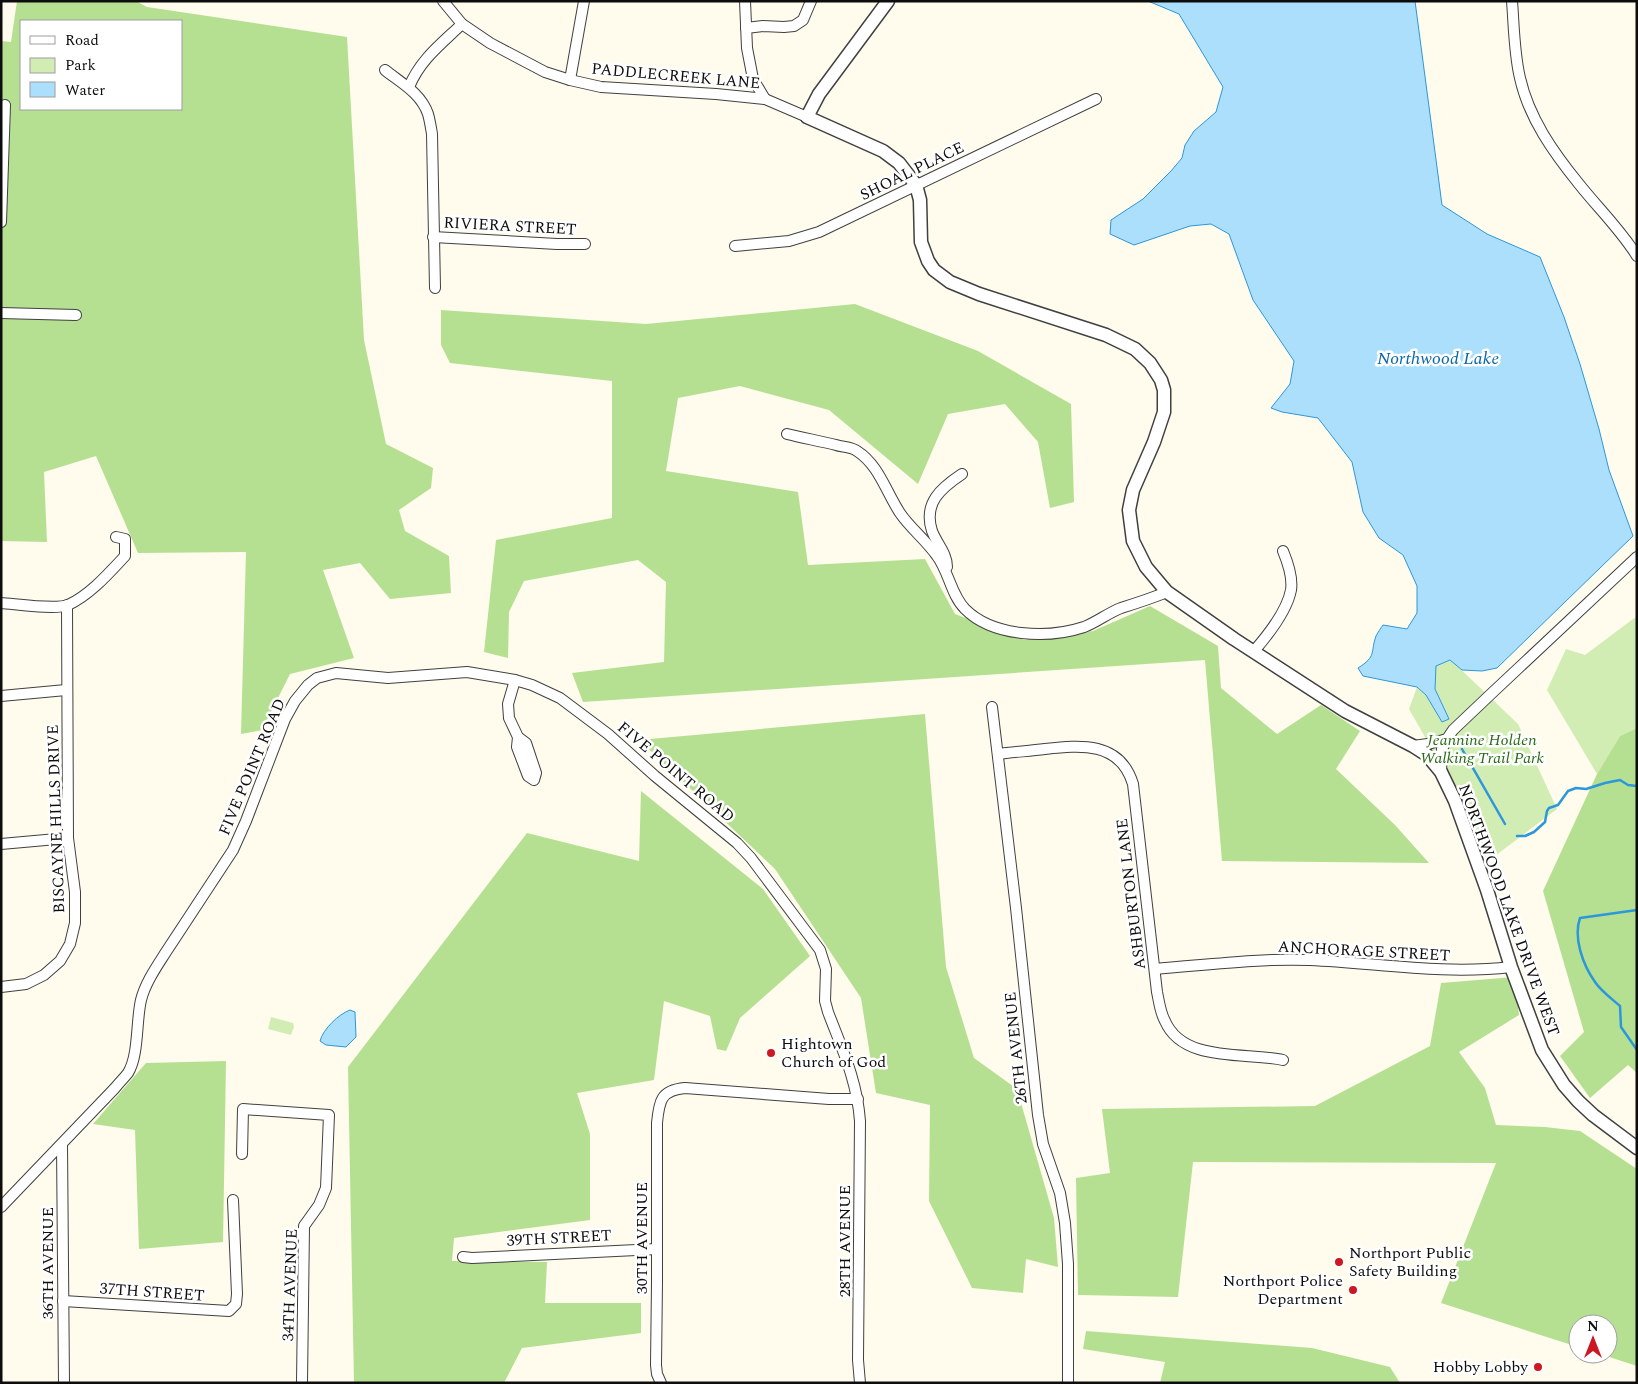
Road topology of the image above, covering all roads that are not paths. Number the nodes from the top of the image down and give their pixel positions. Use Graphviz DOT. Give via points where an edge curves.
graph roads {
  1 [pos="443,1"];
  2 [pos="584,1"];
  3 [pos="745,1"];
  4 [pos="811,1"];
  5 [pos="888,1"];
  6 [pos="1512,1"];
  7 [pos="462,24"];
  8 [pos="746,28"];
  9 [pos="384,70"];
  10 [pos="752,79"];
  11 [pos="570,80"];
  12 [pos="409,87"];
  13 [pos="743,97"];
  14 [pos="765,99"];
  15 [pos="1096,99"];
  16 [pos="5,105"];
  17 [pos="807,117"];
  18 [pos="916,185"];
  19 [pos="1,222"];
  20 [pos="433,237"];
  21 [pos="585,244"];
  22 [pos="735,246"];
  23 [pos="1637,256"];
  24 [pos="434,288"];
  25 [pos="1,313"];
  26 [pos="76,314"];
  27 [pos="787,434"];
  28 [pos="962,474"];
  29 [pos="116,536"];
  30 [pos="1283,551"];
  31 [pos="1637,557"];
  32 [pos="947,573"];
  33 [pos="1167,592"];
  34 [pos="1,603"];
  35 [pos="67,605"];
  36 [pos="1254,650"];
  37 [pos="515,680"];
  38 [pos="66,690"];
  39 [pos="1,696"];
  40 [pos="992,707"];
  41 [pos="1447,738"];
  42 [pos="1413,746"];
  43 [pos="998,754"];
  44 [pos="1426,755"];
  45 [pos="1441,772"];
  46 [pos="535,783"];
  47 [pos="68,838"];
  48 [pos="1,844"];
  49 [pos="1511,967"];
  50 [pos="1155,969"];
  51 [pos="1,987"];
  52 [pos="1283,1060"];
  53 [pos="858,1100"];
  54 [pos="62,1144"];
  55 [pos="1637,1148"];
  56 [pos="242,1154"];
  57 [pos="234,1200"];
  58 [pos="1,1207"];
  59 [pos="657,1249"];
  60 [pos="463,1257"];
  61 [pos="63,1301"];
  62 [pos="64,1383"];
  63 [pos="302,1383"];
  64 [pos="661,1383"];
  65 [pos="860,1383"];
  66 [pos="1068,1383"];
  1 -- 7 [label="street, PADDLECREEK LANE"];
  2 -- 11 [label="street"];
  3 -- 8 [label="street"];
  4 -- 8 [label="street" via="803,20 794,26"];
  5 -- 17 [label="street" via="818,94"];
  6 -- 23 [label="street" via="1520,78 1538,127 1554,153"];
  7 -- 11 [label="street, PADDLECREEK LANE" via="545,72"];
  7 -- 12 [label="street" via="424,61"];
  8 -- 10 [label="street"];
  9 -- 12 [label="street"];
  10 -- 13 [label="street"];
  10 -- 14 [label="street"];
  11 -- 13 [label="street, PADDLECREEK LANE" via="602,87"];
  12 -- 20 [label="street" via="428,113 432,134"];
  13 -- 14 [label="street, PADDLECREEK LANE"];
  14 -- 17 [label="street, PADDLECREEK LANE"];
  15 -- 18 [label="street, SHOAL PLACE"];
  16 -- 19 [label="street"];
  17 -- 18 [label="street, NORTHWOOD LAKE DRIVE WEST" via="883,151 899,163"];
  18 -- 22 [label="street, SHOAL PLACE" via="819,232 789,241"];
  18 -- 33 [label="street, NORTHWOOD LAKE DRIVE WEST" via="921,242 934,270 950,282 979,294 1106,335 1135,349 1161,380 1164,412 1133,490 1129,520 1141,559"];
  20 -- 21 [label="street, RIVIERA STREET"];
  20 -- 24 [label="street"];
  25 -- 26 [label="street"];
  27 -- 32 [label="street" via="856,450 871,462 902,516 936,555"];
  28 -- 32 [label="street" via="938,492 932,504 932,531 944,553"];
  29 -- 35 [label="street" via="126,539 125,556 88,591"];
  30 -- 36 [label="street" via="1290,570 1291,589 1280,616"];
  31 -- 41 [label="street"];
  32 -- 33 [label="street" via="959,602 966,610 983,622 1024,634 1074,630 1121,608"];
  33 -- 36 [label="street, NORTHWOOD LAKE DRIVE WEST"];
  34 -- 35 [label="street" via="50,607"];
  35 -- 38 [label="street, BISCAYNE HILLS DRIVE"];
  36 -- 42 [label="street, NORTHWOOD LAKE DRIVE WEST" via="1345,710"];
  37 -- 46 [label="street" via="508,704 509,718 518,737 517,747 526,759 528,776"];
  37 -- 53 [label="street, FIVE POINT ROAD" via="560,698 608,734 751,858 820,950 826,969 825,1001 854,1080"];
  37 -- 54 [label="street, FIVE POINT ROAD" via="467,672 388,678 336,673 317,678 308,685 285,719 234,850 164,955 144,991 129,1072"];
  38 -- 39 [label="street"];
  38 -- 47 [label="street, BISCAYNE HILLS DRIVE"];
  40 -- 43 [label="street, 26TH AVENUE"];
  41 -- 42 [label="street"];
  41 -- 44 [label="street"];
  41 -- 45 [label="street" via="1442,749"];
  42 -- 44 [label="street, NORTHWOOD LAKE DRIVE WEST"];
  43 -- 50 [label="street, ASHBURTON LANE" via="1088,747 1103,750 1116,758 1130,774"];
  43 -- 66 [label="street, 26TH AVENUE" via="1038,1115 1065,1223"];
  44 -- 45 [label="street, NORTHWOOD LAKE DRIVE WEST"];
  45 -- 49 [label="street, NORTHWOOD LAKE DRIVE WEST" via="1487,890"];
  47 -- 48 [label="street"];
  47 -- 51 [label="street, BISCAYNE HILLS DRIVE" via="75,892 75,923 70,944 60,961 44,975 26,984"];
  49 -- 50 [label="street, ANCHORAGE STREET" via="1466,971 1290,960"];
  49 -- 55 [label="street, NORTHWOOD LAKE DRIVE WEST" via="1538,1040 1564,1085 1593,1115"];
  50 -- 52 [label="street, ASHBURTON LANE" via="1164,1021 1169,1030 1185,1043 1204,1052"];
  53 -- 59 [label="street, 30TH AVENUE" via="685,1088 666,1093 660,1102 657,1123"];
  53 -- 65 [label="street, 28TH AVENUE" via="861,1152"];
  54 -- 58 [label="street, FIVE POINT ROAD"];
  54 -- 61 [label="street, 36TH AVENUE"];
  56 -- 63 [label="street, 34TH AVENUE" via="243,1110 329,1115 326,1188 304,1226"];
  57 -- 61 [label="street, 37TH STREET" via="236,1304 229,1311"];
  59 -- 60 [label="street, 39TH STREET"];
  59 -- 64 [label="street, 30TH AVENUE" via="656,1365"];
  61 -- 62 [label="street, 36TH AVENUE"];
}
